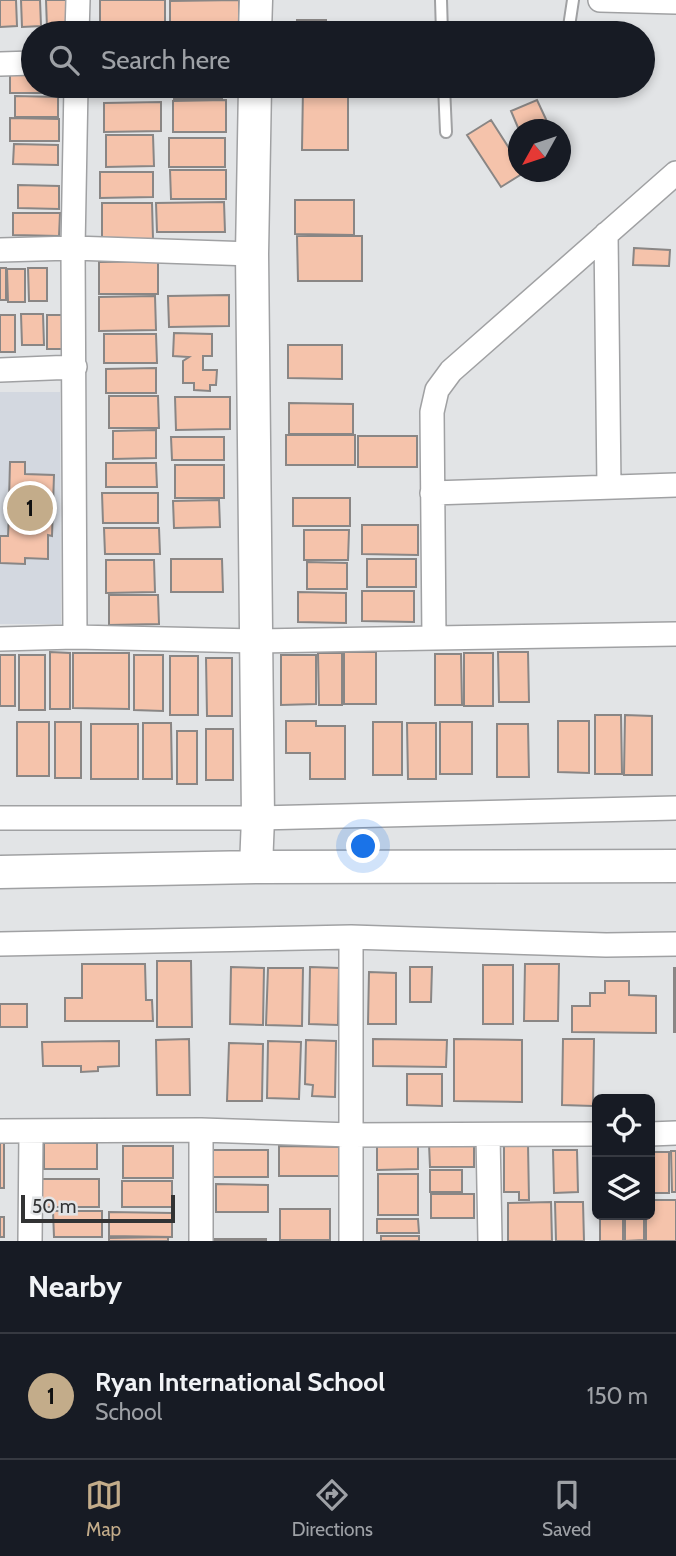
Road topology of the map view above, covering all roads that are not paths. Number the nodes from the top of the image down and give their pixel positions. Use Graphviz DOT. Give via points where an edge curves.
graph roads {
  1 [pos="78,0"];
  2 [pos="256,0"];
  3 [pos="441,0"];
  4 [pos="573,0"];
  5 [pos="600,0"];
  6 [pos="676,2"];
  7 [pos="77,21"];
  8 [pos="255,21"];
  9 [pos="442,21"];
  10 [pos="570,21"];
  11 [pos="21,63"];
  12 [pos="0,64"];
  13 [pos="76,98"];
  14 [pos="255,98"];
  15 [pos="445,98"];
  16 [pos="446,132"];
  17 [pos="676,173"];
  18 [pos="606,234"];
  19 [pos="73,248"];
  20 [pos="0,250"];
  21 [pos="253,254"];
  22 [pos="75,367"];
  23 [pos="0,369"];
  24 [pos="676,485"];
  25 [pos="609,487"];
  26 [pos="432,493"];
  27 [pos="676,634"];
  28 [pos="75,638"];
  29 [pos="434,638"];
  30 [pos="0,639"];
  31 [pos="257,642"];
  32 [pos="676,808"];
  33 [pos="0,818"];
  34 [pos="258,818"];
  35 [pos="676,866"];
  36 [pos="257,867"];
  37 [pos="0,872"];
  38 [pos="351,937"];
  39 [pos="0,944"];
  40 [pos="676,944"];
  41 [pos="201,1130"];
  42 [pos="0,1131"];
  43 [pos="32,1132"];
  44 [pos="655,1133"];
  45 [pos="676,1133"];
  46 [pos="592,1134"];
  47 [pos="351,1135"];
  48 [pos="488,1135"];
  49 [pos="30,1241"];
  50 [pos="201,1241"];
  51 [pos="351,1241"];
  52 [pos="490,1241"];
  1 -- 7 [label="street"];
  2 -- 8 [label="street"];
  3 -- 9 [label="lane"];
  4 -- 10 [label="lane"];
  5 -- 6 [label="street"];
  11 -- 12 [label="street"];
  13 -- 19 [label="street"];
  14 -- 21 [label="street"];
  15 -- 16 [label="lane"];
  17 -- 18 [label="street"];
  18 -- 25 [label="street"];
  18 -- 26 [label="street" via="451,371 436,390"];
  19 -- 20 [label="street"];
  19 -- 21 [label="street"];
  19 -- 22 [label="street"];
  21 -- 31 [label="street"];
  22 -- 23 [label="street"];
  22 -- 28 [label="street"];
  24 -- 25 [label="street"];
  25 -- 26 [label="street"];
  26 -- 29 [label="street"];
  27 -- 29 [label="street"];
  28 -- 30 [label="street"];
  28 -- 31 [label="street"];
  29 -- 31 [label="street"];
  31 -- 34 [label="street"];
  32 -- 34 [label="street"];
  33 -- 34 [label="street"];
  34 -- 36 [label="street"];
  35 -- 36 [label="street"];
  36 -- 37 [label="street"];
  38 -- 39 [label="street"];
  38 -- 40 [label="street"];
  38 -- 47 [label="street"];
  41 -- 43 [label="street"];
  41 -- 47 [label="street"];
  41 -- 50 [label="street"];
  42 -- 43 [label="street"];
  43 -- 49 [label="street"];
  44 -- 45 [label="street"];
  46 -- 48 [label="street"];
  47 -- 48 [label="street"];
  47 -- 51 [label="street"];
  48 -- 52 [label="street"];
}
